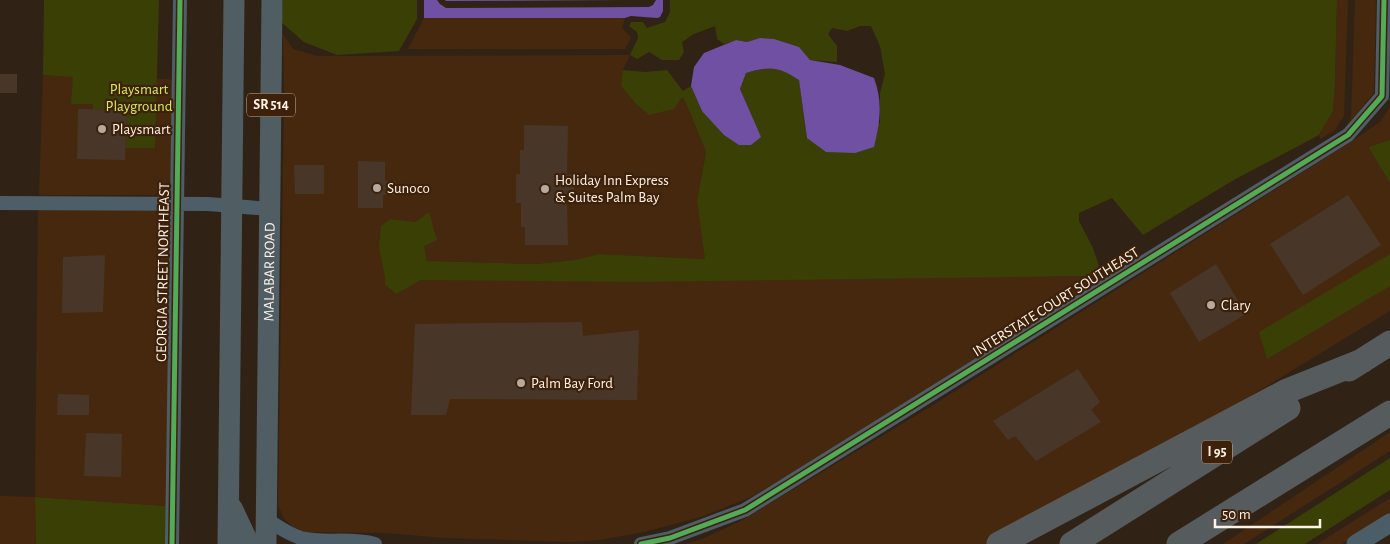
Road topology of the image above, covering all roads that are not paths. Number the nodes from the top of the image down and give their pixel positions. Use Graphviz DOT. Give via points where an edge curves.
graph roads {
  1 [pos="180,0"];
  2 [pos="234,0"];
  3 [pos="272,0"];
  4 [pos="1384,0"];
  5 [pos="0,203"];
  6 [pos="177,204"];
  7 [pos="232,206"];
  8 [pos="270,209"];
  9 [pos="1390,343"];
  10 [pos="1362,361"];
  11 [pos="1390,413"];
  12 [pos="1390,417"];
  13 [pos="228,499"];
  14 [pos="266,518"];
  15 [pos="1390,523"];
  16 [pos="172,544"];
  17 [pos="228,544"];
  18 [pos="249,544"];
  19 [pos="266,544"];
  20 [pos="375,544"];
  21 [pos="641,544"];
  22 [pos="999,544"];
  23 [pos="1072,544"];
  24 [pos="1179,544"];
  25 [pos="1209,544"];
  26 [pos="1356,544"];
  1 -- 6 [label="street, GEORGIA STREET NORTHEAST"];
  2 -- 7 [label="main road, SR 514"];
  3 -- 8 [label="main road, MALABAR ROAD / SR 514"];
  4 -- 21 [label="street, INTERSTATE COURT SOUTHEAST" via="1382,96 1348,135 745,510 670,538"];
  5 -- 6 [label="street"];
  6 -- 7 [label="street"];
  6 -- 16 [label="street, GEORGIA STREET NORTHEAST"];
  7 -- 8 [label="street"];
  7 -- 13 [label="main road, SR 514"];
  8 -- 14 [label="main road, MALABAR ROAD / SR 514"];
  9 -- 10 [label="highway, I 95"];
  10 -- 22 [label="highway" via="1287,391"];
  10 -- 23 [label="highway, I 95"];
  11 -- 24 [label="highway"];
  12 -- 25 [label="highway" via="1352,450"];
  13 -- 17 [label="main road, SR 514"];
  13 -- 18 [label="main road"];
  14 -- 19 [label="main road, MALABAR ROAD / SR 514"];
  14 -- 20 [label="street" via="300,538 361,540"];
  15 -- 26 [label="street"];
}
